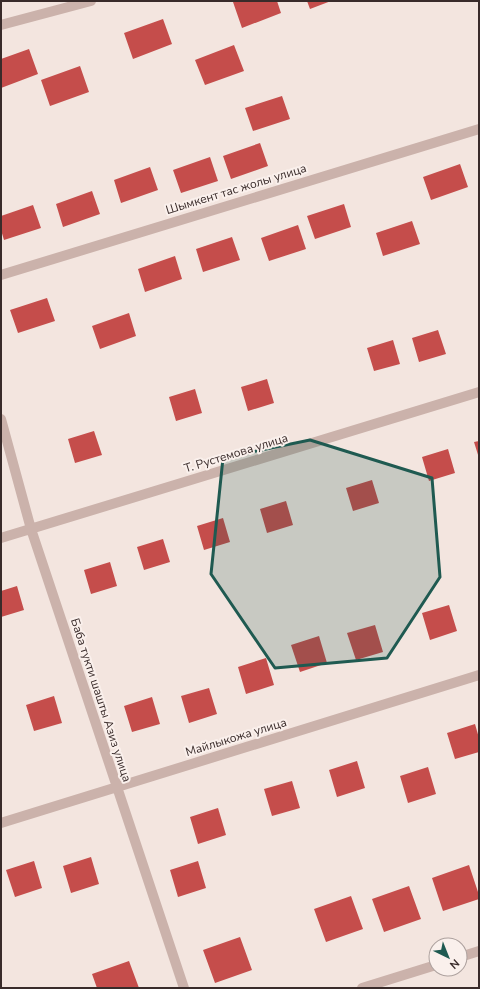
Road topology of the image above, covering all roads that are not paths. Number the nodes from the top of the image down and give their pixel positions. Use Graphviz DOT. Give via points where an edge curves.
graph roads {
  1 [pos="91,1"];
  2 [pos="1,25"];
  3 [pos="479,128"];
  4 [pos="1,274"];
  5 [pos="479,392"];
  6 [pos="1,419"];
  7 [pos="31,529"];
  8 [pos="1,538"];
  9 [pos="479,675"];
  10 [pos="116,787"];
  11 [pos="1,823"];
  12 [pos="479,951"];
  13 [pos="468,954"];
  14 [pos="428,967"];
  15 [pos="184,988"];
  16 [pos="362,988"];
  1 -- 2 [label="street"];
  3 -- 4 [label="street, Шымкент тас жолы улица"];
  5 -- 7 [label="street, Т. Рустемова улица"];
  6 -- 7 [label="street, Баба тукти шашты Азиз улица"];
  7 -- 8 [label="street, Т. Рустемова улица"];
  7 -- 10 [label="street, Баба тукти шашты Азиз улица"];
  9 -- 10 [label="street, Майлыкожа улица"];
  10 -- 11 [label="street, Майлыкожа улица"];
  10 -- 15 [label="street, Баба тукти шашты Азиз улица"];
  12 -- 13 [label="street"];
  14 -- 16 [label="street"];
}
